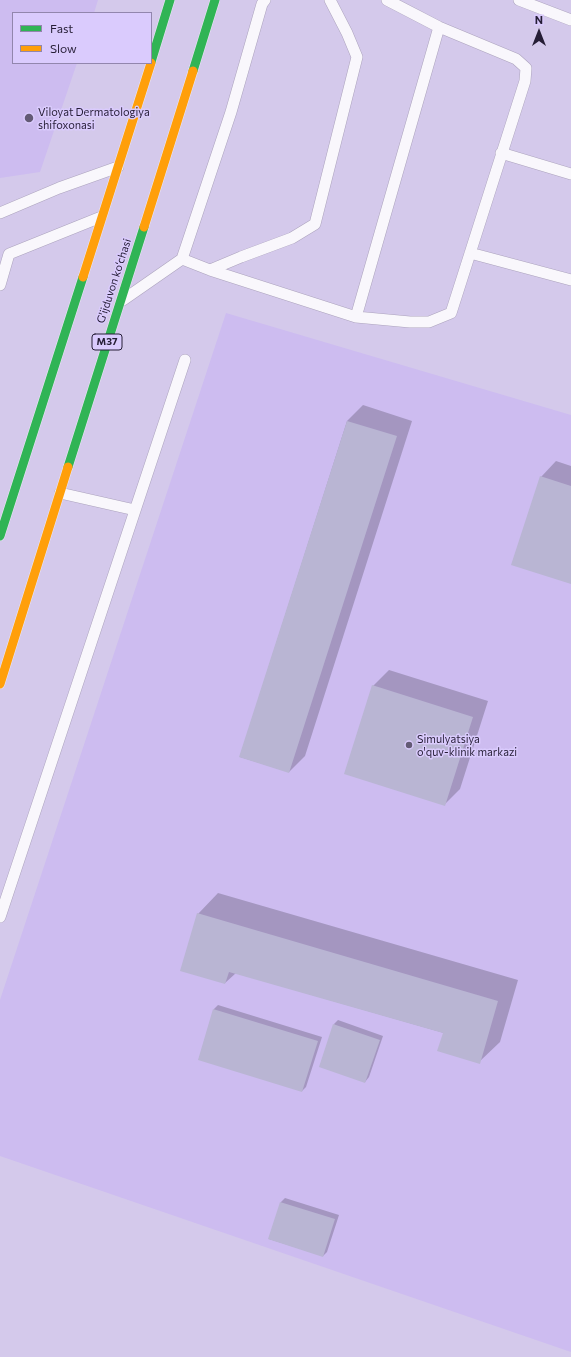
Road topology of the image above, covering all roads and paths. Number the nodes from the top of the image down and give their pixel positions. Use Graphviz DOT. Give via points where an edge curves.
graph roads {
  1 [pos="170,0"];
  2 [pos="215,0"];
  3 [pos="264,0"];
  4 [pos="330,0"];
  5 [pos="387,0"];
  6 [pos="518,0"];
  7 [pos="571,20"];
  8 [pos="439,27"];
  9 [pos="152,60"];
  10 [pos="151,64"];
  11 [pos="501,153"];
  12 [pos="119,167"];
  13 [pos="571,174"];
  14 [pos="0,213"];
  15 [pos="101,217"];
  16 [pos="470,253"];
  17 [pos="182,259"];
  18 [pos="210,270"];
  19 [pos="571,280"];
  20 [pos="0,285"];
  21 [pos="119,302"];
  22 [pos="356,318"];
  23 [pos="185,360"];
  24 [pos="60,493"];
  25 [pos="135,510"];
  26 [pos="0,536"];
  27 [pos="0,684"];
  28 [pos="0,917"];
  1 -- 9 [label="highway"];
  2 -- 21 [label="highway, G'ijduvon ko‘chasi / M37"];
  3 -- 17 [label="lane" via="231,112"];
  4 -- 18 [label="lane" via="357,57 315,224 292,238"];
  5 -- 8 [label="lane"];
  6 -- 7 [label="lane"];
  8 -- 11 [label="lane" via="516,59 526,68 525,81"];
  8 -- 22 [label="lane"];
  10 -- 12 [label="highway"];
  11 -- 13 [label="lane"];
  11 -- 16 [label="lane"];
  12 -- 14 [label="lane" via="59,188"];
  12 -- 15 [label="highway"];
  15 -- 20 [label="lane" via="9,254"];
  15 -- 26 [label="highway"];
  16 -- 19 [label="lane"];
  16 -- 22 [label="lane" via="451,313 429,322"];
  17 -- 18 [label="lane"];
  17 -- 21 [label="lane"];
  18 -- 22 [label="lane"];
  21 -- 24 [label="highway, G'ijduvon ko‘chasi / M37"];
  23 -- 25 [label="lane"];
  24 -- 25 [label="lane"];
  24 -- 27 [label="highway, G'ijduvon ko‘chasi / M37"];
  25 -- 28 [label="lane"];
}
